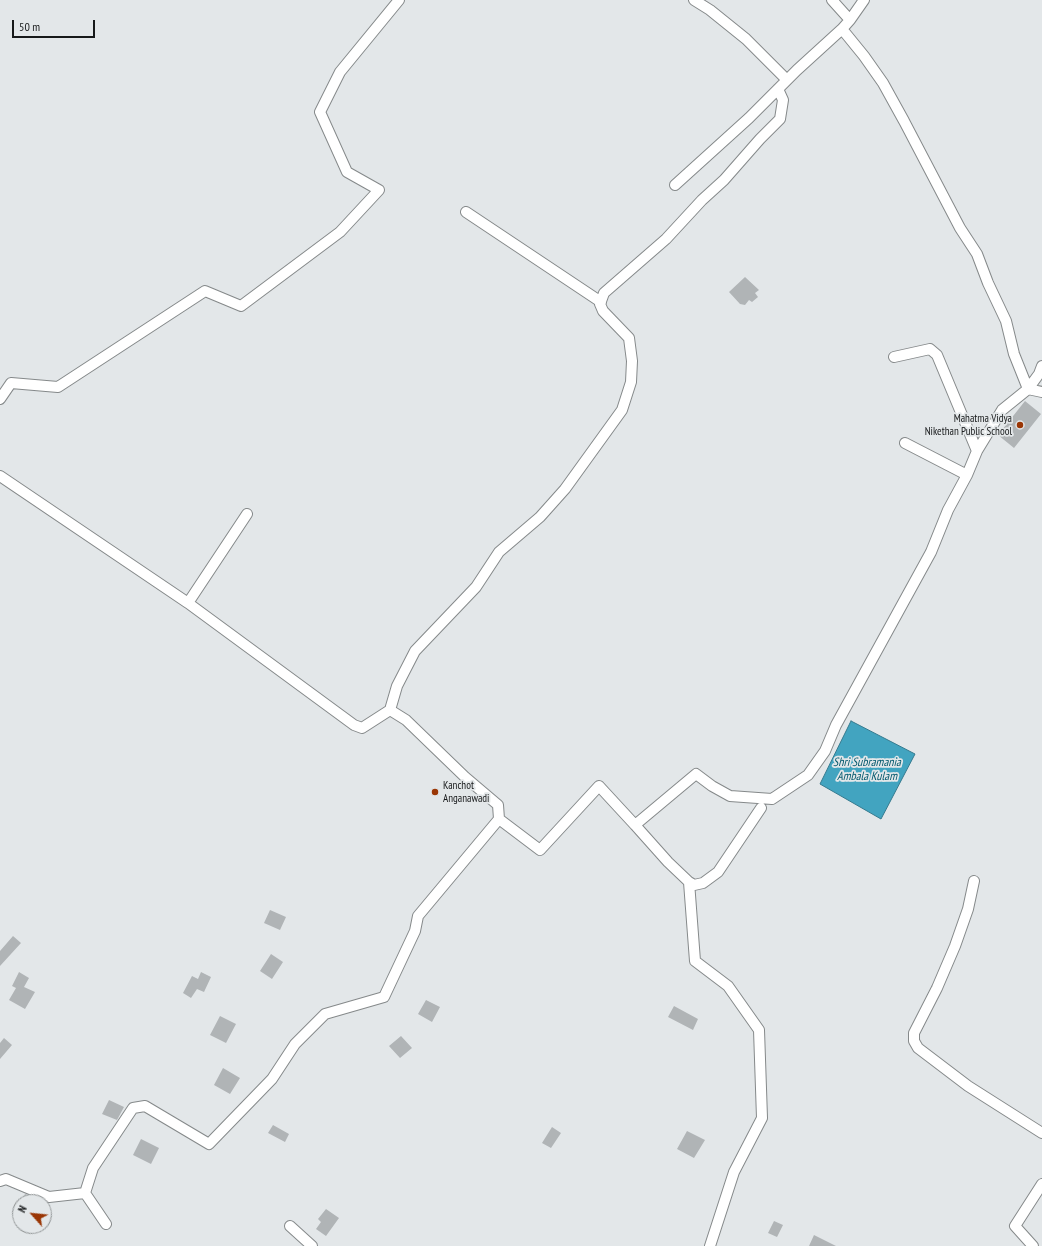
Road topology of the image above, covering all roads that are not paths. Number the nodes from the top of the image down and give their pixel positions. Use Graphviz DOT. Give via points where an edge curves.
graph roads {
  1 [pos="399,0"];
  2 [pos="694,0"];
  3 [pos="832,0"];
  4 [pos="864,0"];
  5 [pos="850,20"];
  6 [pos="842,29"];
  7 [pos="787,80"];
  8 [pos="778,89"];
  9 [pos="675,185"];
  10 [pos="466,212"];
  11 [pos="601,302"];
  12 [pos="894,358"];
  13 [pos="1042,366"];
  14 [pos="1028,389"];
  15 [pos="1042,392"];
  16 [pos="0,399"];
  17 [pos="905,443"];
  18 [pos="977,451"];
  19 [pos="967,475"];
  20 [pos="0,476"];
  21 [pos="247,514"];
  22 [pos="188,603"];
  23 [pos="390,710"];
  24 [pos="761,808"];
  25 [pos="499,819"];
  26 [pos="635,825"];
  27 [pos="974,881"];
  28 [pos="689,882"];
  29 [pos="1042,1133"];
  30 [pos="0,1181"];
  31 [pos="1042,1184"];
  32 [pos="86,1193"];
  33 [pos="106,1224"];
  34 [pos="290,1226"];
  35 [pos="312,1246"];
  36 [pos="710,1246"];
  37 [pos="1033,1246"];
  1 -- 16 [label="street" via="340,72 320,112 347,172 379,190 340,232 241,306 204,291 58,387 11,383"];
  2 -- 7 [label="street" via="746,39"];
  3 -- 5 [label="street"];
  4 -- 5 [label="street"];
  5 -- 6 [label="street"];
  6 -- 7 [label="street"];
  6 -- 14 [label="street" via="882,83 960,228 977,254 1006,321 1014,354"];
  7 -- 8 [label="street"];
  8 -- 9 [label="street"];
  8 -- 11 [label="street" via="784,100 780,119 666,239 604,292"];
  10 -- 11 [label="street"];
  11 -- 23 [label="street" via="603,311 629,338 631,382 622,410 565,489 540,517 499,552 476,587 415,651 397,686"];
  12 -- 18 [label="street" via="930,348 937,355"];
  13 -- 14 [label="street"];
  14 -- 15 [label="street"];
  14 -- 18 [label="street" via="1002,410"];
  17 -- 19 [label="street"];
  18 -- 19 [label="street"];
  19 -- 26 [label="street" via="948,510 928,558 836,725 825,751 808,775 772,799 730,796 696,774"];
  20 -- 22 [label="street"];
  21 -- 22 [label="street"];
  22 -- 23 [label="street" via="354,724 362,728"];
  23 -- 25 [label="street" via="406,720 498,805"];
  24 -- 28 [label="street" via="718,872 703,883 694,885"];
  25 -- 26 [label="street" via="540,850 599,786"];
  25 -- 32 [label="street" via="418,916 415,931 384,997 325,1014 295,1044 272,1079 209,1144 145,1106 133,1108 93,1168"];
  26 -- 28 [label="street"];
  27 -- 29 [label="street" via="968,909 937,988 914,1033 914,1041 918,1048 968,1086"];
  28 -- 36 [label="street" via="695,961 728,986 759,1030 762,1118 734,1172"];
  30 -- 32 [label="street" via="6,1179 49,1197"];
  31 -- 37 [label="street" via="1015,1226"];
  32 -- 33 [label="street"];
  34 -- 35 [label="street"];
}
